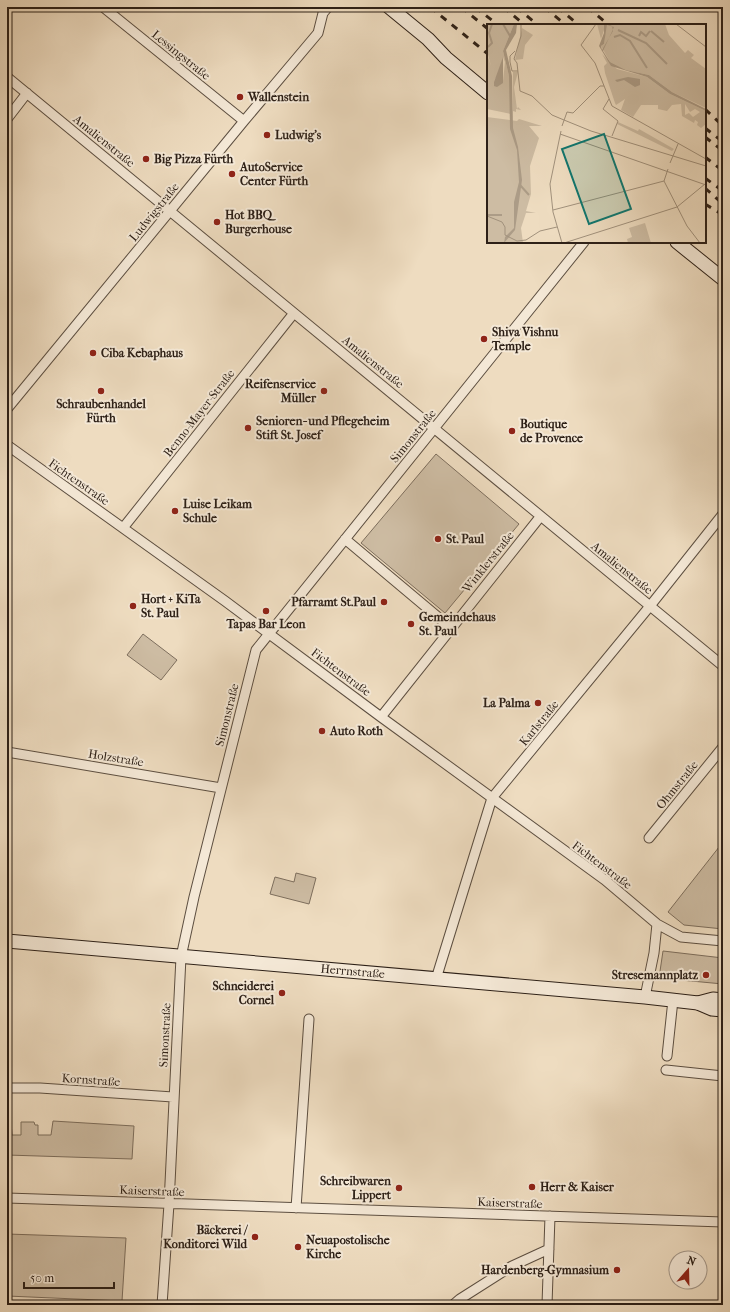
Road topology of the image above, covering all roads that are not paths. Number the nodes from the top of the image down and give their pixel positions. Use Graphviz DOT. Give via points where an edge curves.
graph roads {
  1 [pos="103,7"];
  2 [pos="328,7"];
  3 [pos="389,7"];
  4 [pos="7,76"];
  5 [pos="487,92"];
  6 [pos="27,93"];
  7 [pos="7,118"];
  8 [pos="244,121"];
  9 [pos="171,211"];
  10 [pos="583,243"];
  11 [pos="678,243"];
  12 [pos="723,279"];
  13 [pos="294,313"];
  14 [pos="7,410"];
  15 [pos="435,428"];
  16 [pos="7,445"];
  17 [pos="723,514"];
  18 [pos="540,516"];
  19 [pos="123,528"];
  20 [pos="345,539"];
  21 [pos="650,606"];
  22 [pos="452,628"];
  23 [pos="268,633"];
  24 [pos="723,666"];
  25 [pos="381,717"];
  26 [pos="723,747"];
  27 [pos="7,752"];
  28 [pos="221,788"];
  29 [pos="492,798"];
  30 [pos="649,838"];
  31 [pos="657,924"];
  32 [pos="723,941"];
  33 [pos="7,942"];
  34 [pos="181,957"];
  35 [pos="436,979"];
  36 [pos="645,997"];
  37 [pos="672,1000"];
  38 [pos="723,1000"];
  39 [pos="698,1003"];
  40 [pos="723,1010"];
  41 [pos="310,1019"];
  42 [pos="667,1056"];
  43 [pos="666,1070"];
  44 [pos="723,1076"];
  45 [pos="7,1088"];
  46 [pos="173,1097"];
  47 [pos="7,1198"];
  48 [pos="169,1204"];
  49 [pos="296,1208"];
  50 [pos="550,1216"];
  51 [pos="723,1222"];
  52 [pos="549,1249"];
  53 [pos="162,1305"];
  54 [pos="452,1305"];
  55 [pos="547,1305"];
  1 -- 8 [label="street, Lessingstraße"];
  2 -- 8 [label="street, Ludwigstraße" via="323,13 318,33"];
  3 -- 5 [label="street"];
  4 -- 6 [label="street, Amalienstraße"];
  6 -- 7 [label="street"];
  6 -- 9 [label="street, Amalienstraße"];
  8 -- 9 [label="street, Ludwigstraße"];
  9 -- 13 [label="street, Amalienstraße"];
  9 -- 14 [label="street, Ludwigstraße"];
  10 -- 15 [label="street, Simonstraße"];
  11 -- 12 [label="street"];
  13 -- 15 [label="street, Amalienstraße"];
  13 -- 19 [label="street, Benno-Mayer-Straße"];
  15 -- 18 [label="street, Amalienstraße"];
  15 -- 20 [label="street, Simonstraße"];
  16 -- 19 [label="street, Fichtenstraße"];
  17 -- 21 [label="street, Karlstraße"];
  18 -- 21 [label="street, Amalienstraße"];
  18 -- 22 [label="street, Winklerstraße"];
  19 -- 23 [label="street, Fichtenstraße"];
  20 -- 22 [label="street"];
  20 -- 23 [label="street, Simonstraße"];
  21 -- 24 [label="street, Amalienstraße"];
  21 -- 29 [label="street, Karlstraße"];
  22 -- 25 [label="street, Winklerstraße"];
  23 -- 25 [label="street, Fichtenstraße"];
  23 -- 28 [label="street, Simonstraße" via="256,650"];
  25 -- 29 [label="street, Fichtenstraße"];
  26 -- 30 [label="street, Ohmstraße"];
  27 -- 28 [label="street, Holzstraße"];
  28 -- 34 [label="street, Simonstraße"];
  29 -- 31 [label="street, Fichtenstraße" via="605,880"];
  29 -- 35 [label="street, Karlstraße"];
  31 -- 32 [label="street" via="681,937"];
  31 -- 36 [label="street"];
  33 -- 34 [label="street, Herrnstraße"];
  34 -- 35 [label="street, Herrnstraße"];
  34 -- 46 [label="street, Simonstraße"];
  35 -- 36 [label="street, Herrnstraße"];
  36 -- 37 [label="street, Herrnstraße"];
  37 -- 39 [label="street, Herrnstraße"];
  37 -- 42 [label="street"];
  38 -- 39 [label="street, Herrnstraße" via="713,999"];
  39 -- 40 [label="street, Herrnstraße" via="712,1009"];
  41 -- 49 [label="street"];
  43 -- 44 [label="street"];
  45 -- 46 [label="street, Kornstraße"];
  46 -- 48 [label="street, Simonstraße"];
  47 -- 48 [label="street, Kaiserstraße"];
  48 -- 49 [label="street, Kaiserstraße"];
  48 -- 53 [label="street, Simonstraße"];
  49 -- 50 [label="street, Kaiserstraße"];
  50 -- 51 [label="street, Kaiserstraße"];
  50 -- 52 [label="street"];
  52 -- 54 [label="street" via="512,1266"];
  52 -- 55 [label="street"];
}
